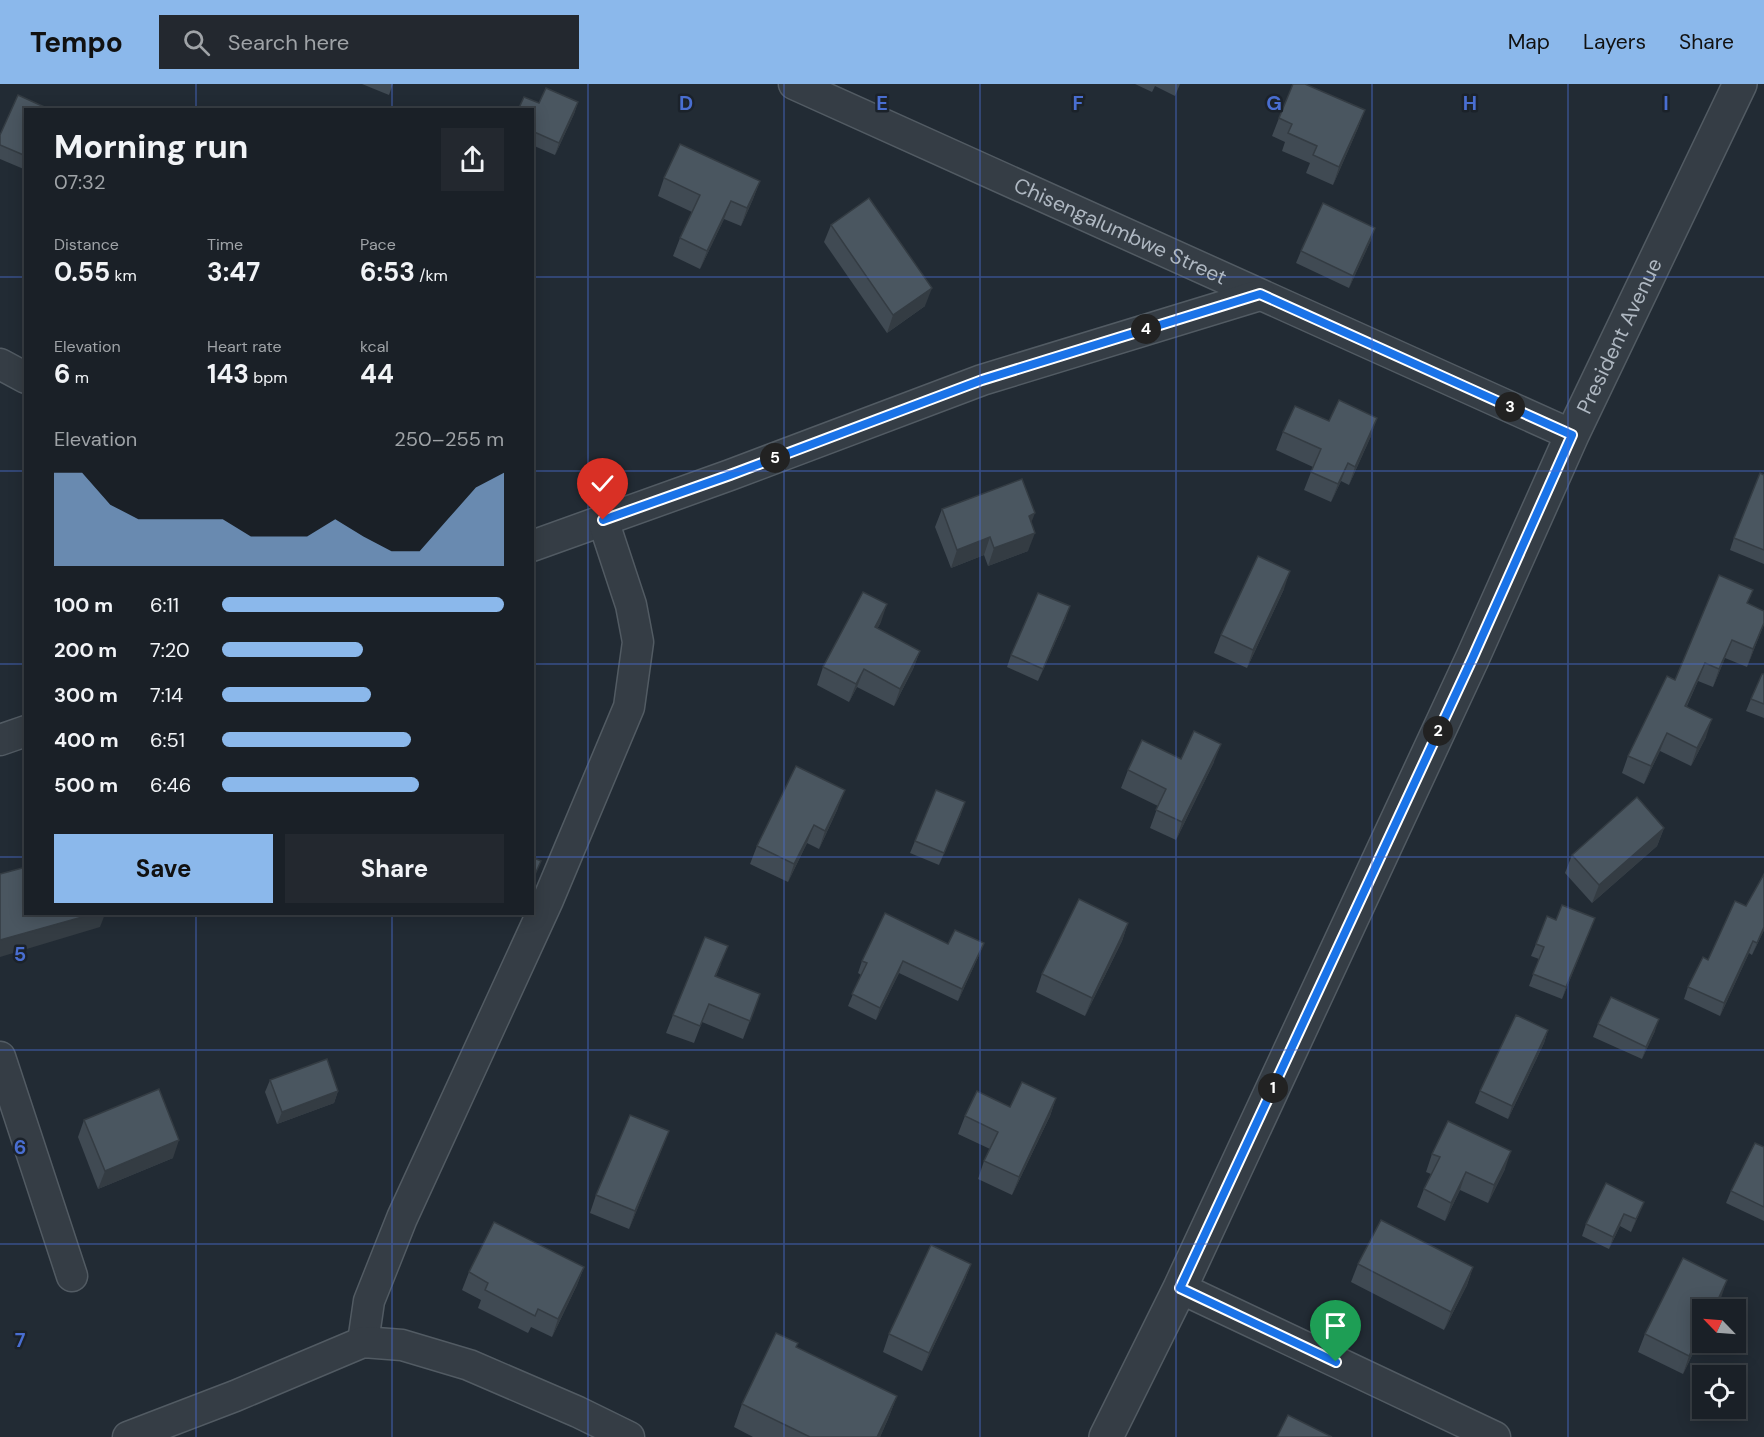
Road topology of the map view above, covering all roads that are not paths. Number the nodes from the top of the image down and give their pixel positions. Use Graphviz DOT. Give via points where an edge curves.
graph roads {
  1 [pos="794,84"];
  2 [pos="803,84"];
  3 [pos="1740,84"];
  4 [pos="1260,294"];
  5 [pos="0,364"];
  6 [pos="24,377"];
  7 [pos="1572,435"];
  8 [pos="603,520"];
  9 [pos="534,545"];
  10 [pos="24,732"];
  11 [pos="0,740"];
  12 [pos="0,1057"];
  13 [pos="72,1276"];
  14 [pos="1180,1288"];
  15 [pos="363,1342"];
  16 [pos="128,1437"];
  17 [pos="629,1437"];
  18 [pos="1106,1437"];
  19 [pos="1495,1437"];
  1 -- 4 [label="street"];
  2 -- 7 [label="street, Chisengalumbwe Street"];
  3 -- 7 [label="street, President Avenue"];
  4 -- 7 [label="street"];
  4 -- 8 [label="street" via="982,380"];
  5 -- 6 [label="street"];
  7 -- 14 [label="street, President Avenue"];
  8 -- 9 [label="street"];
  8 -- 15 [label="street" via="631,605 638,642 628,707 548,900 384,1260 369,1301"];
  10 -- 11 [label="street"];
  12 -- 13 [label="street"];
  14 -- 18 [label="street, President Avenue"];
  14 -- 19 [label="street"];
  15 -- 16 [label="street"];
  15 -- 17 [label="street" via="402,1345 469,1365"];
}
